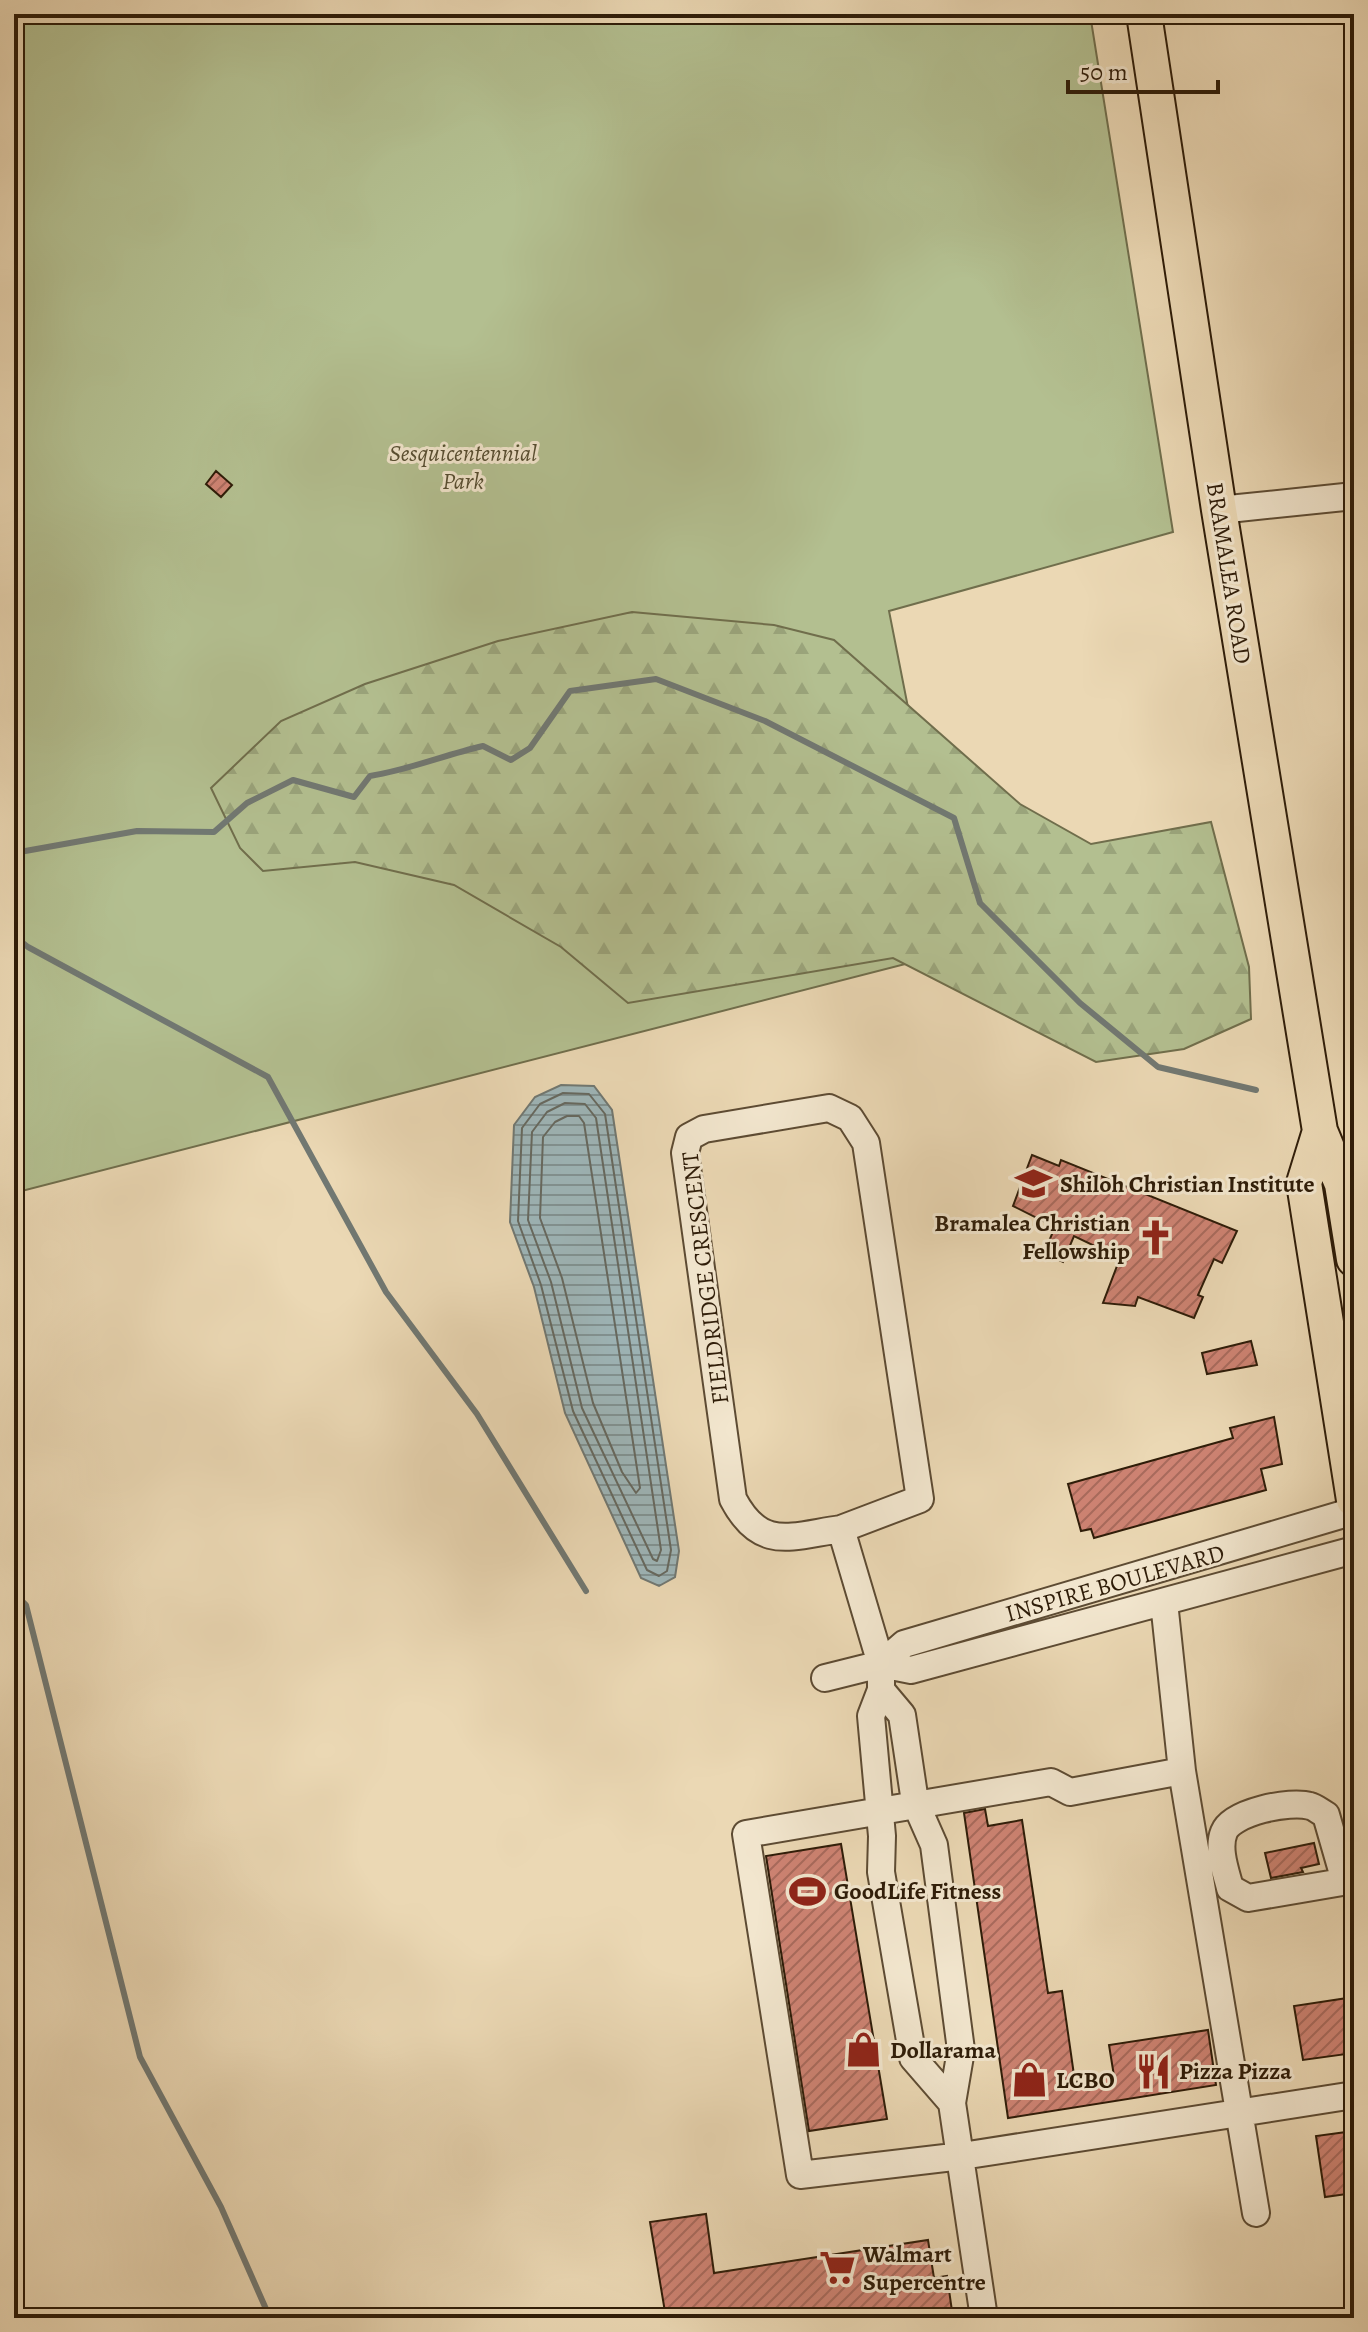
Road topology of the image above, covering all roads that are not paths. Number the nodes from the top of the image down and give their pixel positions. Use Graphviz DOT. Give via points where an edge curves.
graph roads {
  1 [pos="1144,14"];
  2 [pos="1354,496"];
  3 [pos="1219,510"];
  4 [pos="1320,1131"];
  5 [pos="1354,1259"];
  6 [pos="1354,1500"];
  7 [pos="1354,1511"];
  8 [pos="841,1529"];
  9 [pos="1354,1550"];
  10 [pos="1164,1602"];
  11 [pos="881,1664"];
  12 [pos="825,1678"];
  13 [pos="881,1690"];
  14 [pos="1182,1771"];
  15 [pos="915,1802"];
  16 [pos="880,1809"];
  17 [pos="1349,1880"];
  18 [pos="1354,2095"];
  19 [pos="952,2103"];
  20 [pos="1237,2110"];
  21 [pos="962,2156"];
  22 [pos="1256,2213"];
  23 [pos="984,2318"];
  1 -- 3 [label="main road, BRAMALEA ROAD"];
  2 -- 3 [label="street"];
  3 -- 4 [label="main road, BRAMALEA ROAD"];
  4 -- 5 [label="main road, BRAMALEA ROAD" via="1342,1184"];
  4 -- 6 [label="main road, BRAMALEA ROAD" via="1304,1183"];
  7 -- 11 [label="street, INSPIRE BOULEVARD" via="904,1644"];
  8 -- 8 [label="street, FIELDRIDGE CRESCENT" via="774,1538 746,1524 733,1499 685,1153 689,1137 704,1129 829,1108 850,1118 866,1143 920,1499"];
  8 -- 11 [label="street"];
  9 -- 10 [label="street, INSPIRE BOULEVARD"];
  10 -- 11 [label="street, INSPIRE BOULEVARD" via="911,1670"];
  10 -- 14 [label="street"];
  11 -- 12 [label="street, INSPIRE BOULEVARD"];
  11 -- 13 [label="street"];
  13 -- 15 [label="street" via="902,1715"];
  13 -- 16 [label="street" via="871,1716"];
  14 -- 15 [label="street" via="1070,1792 1051,1782"];
  14 -- 20 [label="street"];
  15 -- 16 [label="street"];
  15 -- 19 [label="street" via="934,1845 961,2050"];
  16 -- 19 [label="street" via="881,1872 913,2058"];
  16 -- 21 [label="street" via="746,1834 800,2175"];
  17 -- 17 [label="street" via="1326,1815 1310,1805 1240,1815 1224,1831 1221,1849 1230,1888 1248,1898"];
  18 -- 20 [label="street"];
  19 -- 21 [label="street"];
  20 -- 21 [label="street"];
  20 -- 22 [label="street"];
  21 -- 23 [label="street"];
}
